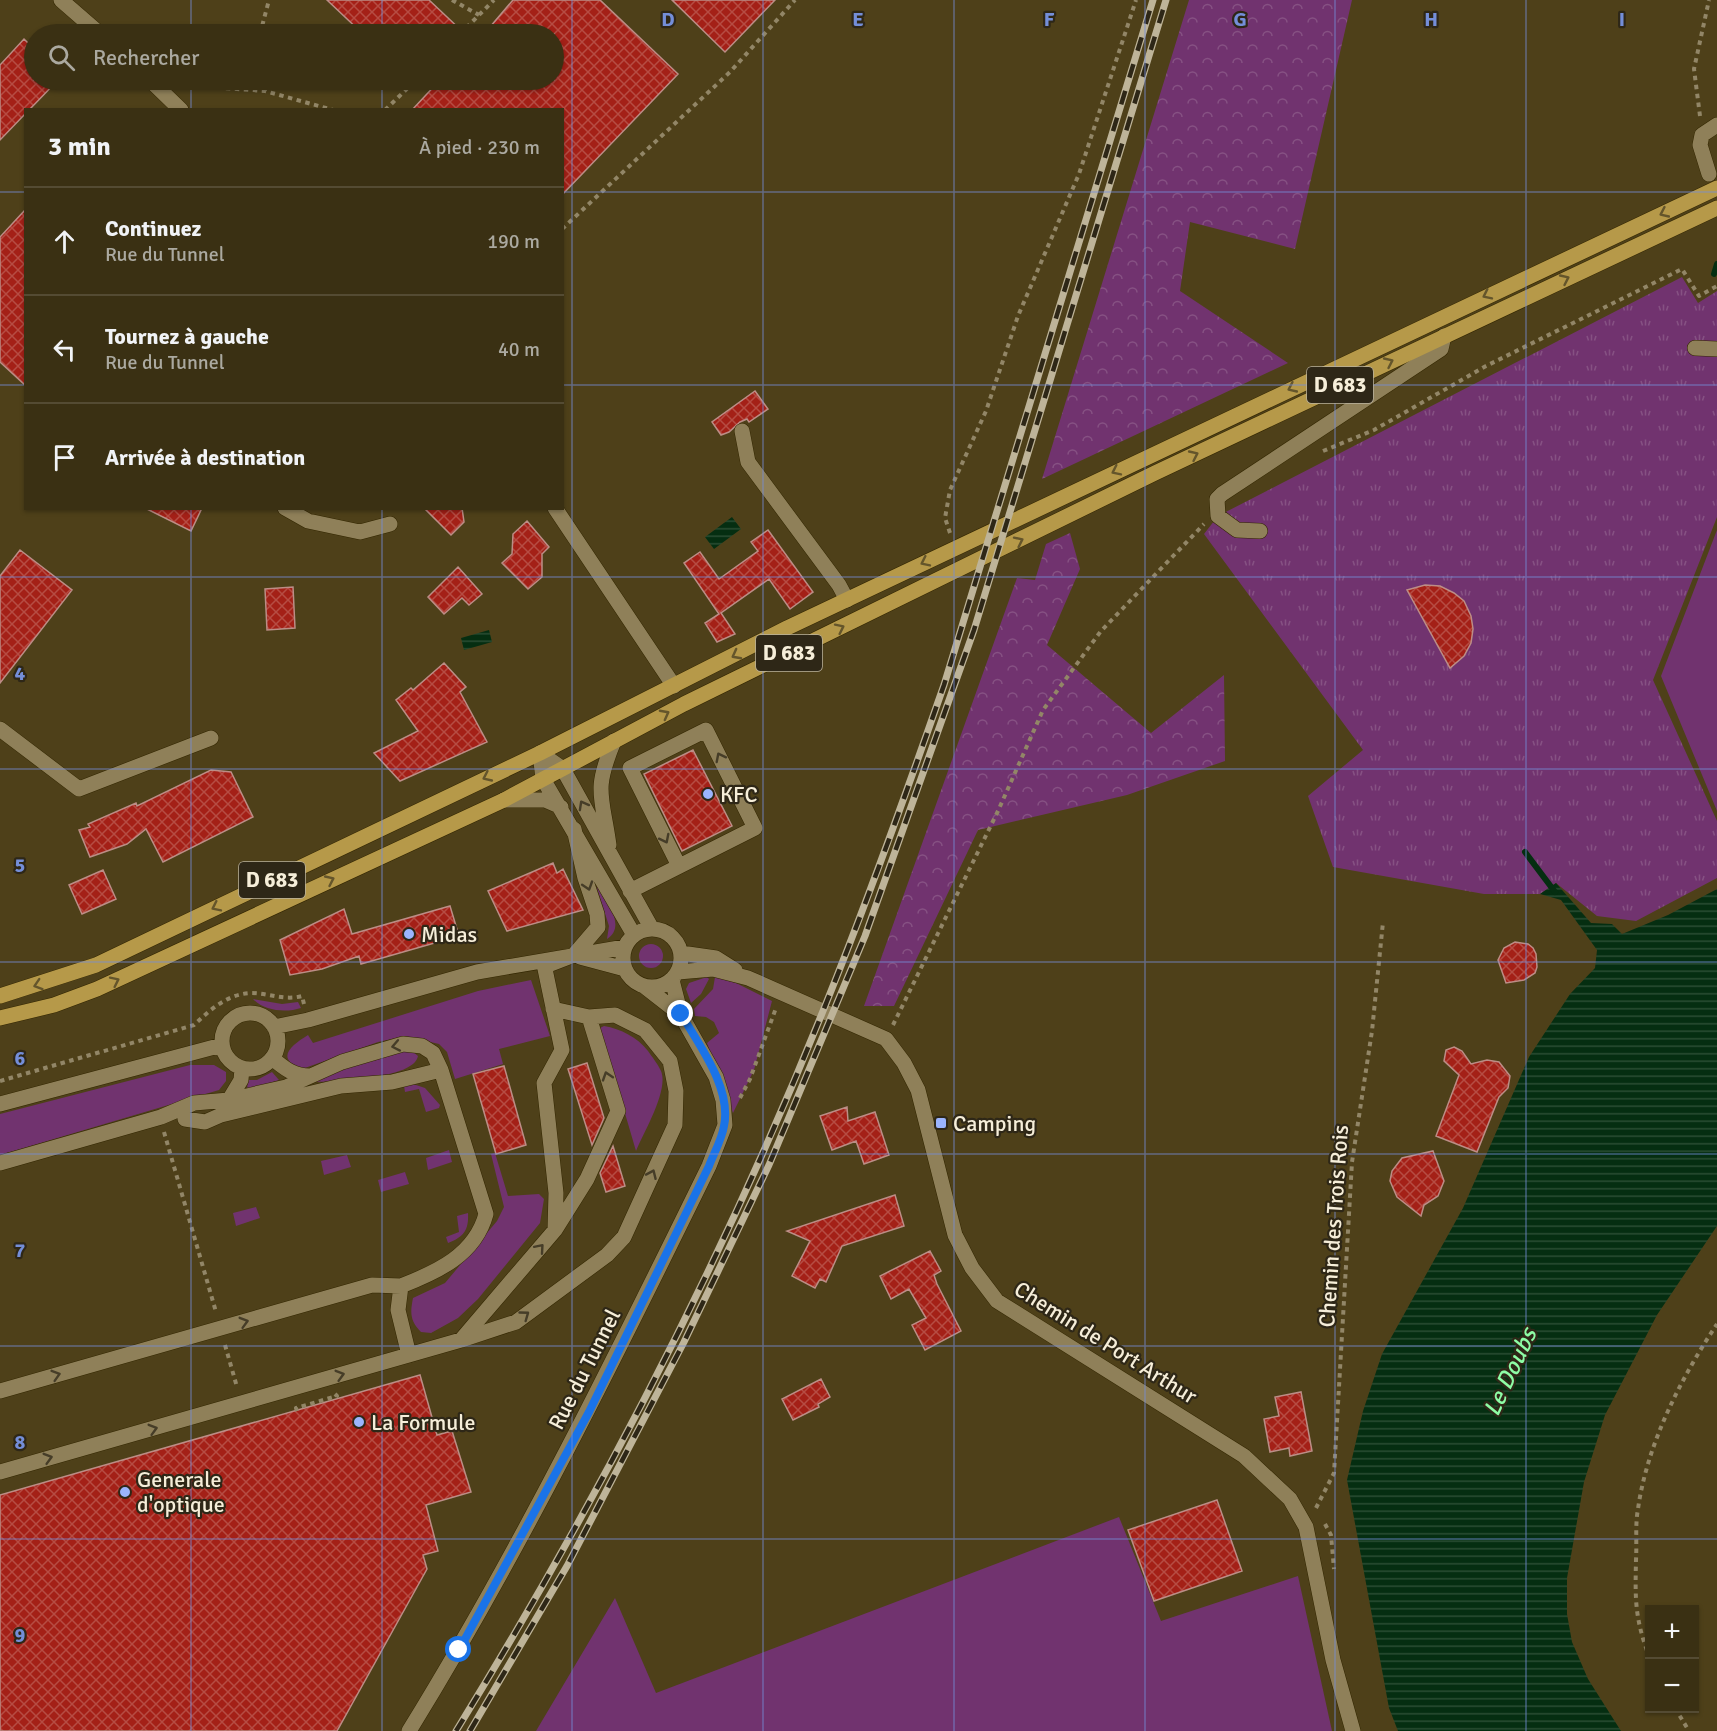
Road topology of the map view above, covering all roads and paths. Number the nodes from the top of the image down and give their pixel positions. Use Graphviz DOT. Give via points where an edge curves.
graph roads {
  1 [pos="61,0"];
  2 [pos="269,0"];
  3 [pos="452,0"];
  4 [pos="494,0"];
  5 [pos="795,0"];
  6 [pos="1136,0"];
  7 [pos="1709,0"];
  8 [pos="479,15"];
  9 [pos="89,24"];
  10 [pos="263,24"];
  11 [pos="470,24"];
  12 [pos="162,90"];
  13 [pos="254,90"];
  14 [pos="406,90"];
  15 [pos="265,91"];
  16 [pos="179,108"];
  17 [pos="326,108"];
  18 [pos="387,108"];
  19 [pos="1717,125"];
  20 [pos="1702,135"];
  21 [pos="1709,174"];
  22 [pos="1717,188"];
  23 [pos="1717,208"];
  24 [pos="564,227"];
  25 [pos="1717,286"];
  26 [pos="1444,336"];
  27 [pos="1695,348"];
  28 [pos="1717,349"];
  29 [pos="742,431"];
  30 [pos="1315,455"];
  31 [pos="289,510"];
  32 [pos="556,510"];
  33 [pos="1216,512"];
  34 [pos="390,524"];
  35 [pos="1260,531"];
  36 [pos="956,547"];
  37 [pos="847,600"];
  38 [pos="674,686"];
  39 [pos="0,729"];
  40 [pos="211,738"];
  41 [pos="614,741"];
  42 [pos="540,753"];
  43 [pos="563,769"];
  44 [pos="543,779"];
  45 [pos="504,800"];
  46 [pos="561,807"];
  47 [pos="574,829"];
  48 [pos="611,857"];
  49 [pos="679,866"];
  50 [pos="630,891"];
  51 [pos="1383,922"];
  52 [pos="652,929"];
  53 [pos="629,941"];
  54 [pos="681,953"];
  55 [pos="574,955"];
  56 [pos="625,969"];
  57 [pos="675,976"];
  58 [pos="748,978"];
  59 [pos="644,986"];
  60 [pos="782,993"];
  61 [pos="0,996"];
  62 [pos="305,1007"];
  63 [pos="553,1009"];
  64 [pos="681,1014"];
  65 [pos="589,1017"];
  66 [pos="0,1018"];
  67 [pos="274,1027"];
  68 [pos="886,1039"];
  69 [pos="222,1045"];
  70 [pos="272,1058"];
  71 [pos="242,1068"];
  72 [pos="441,1070"];
  73 [pos="313,1075"];
  74 [pos="0,1081"];
  75 [pos="229,1100"];
  76 [pos="0,1104"];
  77 [pos="185,1119"];
  78 [pos="162,1122"];
  79 [pos="725,1125"];
  80 [pos="0,1163"];
  81 [pos="555,1230"];
  82 [pos="400,1286"];
  83 [pos="218,1321"];
  84 [pos="1717,1324"];
  85 [pos="222,1335"];
  86 [pos="461,1340"];
  87 [pos="409,1355"];
  88 [pos="0,1391"];
  89 [pos="240,1396"];
  90 [pos="0,1472"];
  91 [pos="1306,1527"];
  92 [pos="1645,1646"];
  93 [pos="1678,1713"];
  94 [pos="409,1731"];
  95 [pos="1353,1731"];
  96 [pos="1689,1731"];
  1 -- 9 [label="street"];
  2 -- 10 [label="path"];
  3 -- 8 [label="path"];
  4 -- 8 [label="path"];
  5 -- 24 [label="path" via="730,72"];
  6 -- 36 [label="path" via="1079,174 1018,316 986,411 950,490 945,518"];
  7 -- 20 [label="path" via="1694,69"];
  8 -- 11 [label="path"];
  12 -- 16 [label="street"];
  13 -- 15 [label="path"];
  14 -- 18 [label="path"];
  15 -- 17 [label="path"];
  19 -- 20 [label="street"];
  20 -- 21 [label="street" via="1700,144"];
  22 -- 36 [label="main road, D 683, one-way"];
  26 -- 23 [label="main road, D 683, one-way"];
  25 -- 30 [label="path" via="1699,296 1682,269 1486,366 1374,430"];
  26 -- 33 [label="street" via="1441,349 1221,494"];
  41 -- 26 [label="main road, D 683, one-way" via="1155,473"];
  27 -- 28 [label="street"];
  29 -- 37 [label="street" via="748,462"];
  31 -- 34 [label="street" via="308,520 360,532"];
  32 -- 38 [label="street"];
  33 -- 35 [label="street" via="1237,530"];
  33 -- 68 [label="path" via="1101,631 1043,710"];
  36 -- 37 [label="main road, D 683, one-way"];
  37 -- 38 [label="main road, D 683, one-way"];
  38 -- 42 [label="main road, D 683"];
  39 -- 40 [label="street" via="80,789"];
  41 -- 43 [label="main road, D 683"];
  41 -- 48 [label="street" via="599,782"];
  42 -- 43 [label="street"];
  42 -- 44 [label="street"];
  42 -- 61 [label="main road, D 683, one-way" via="96,965"];
  43 -- 44 [label="main road, D 683"];
  48 -- 43 [label="street, one-way"];
  44 -- 45 [label="main road, D 683"];
  44 -- 46 [label="street"];
  45 -- 46 [label="street" via="545,800"];
  66 -- 45 [label="main road, D 683, one-way" via="54,1005 97,989"];
  46 -- 47 [label="street"];
  47 -- 53 [label="street"];
  47 -- 55 [label="street, one-way" via="598,927"];
  48 -- 50 [label="street"];
  49 -- 49 [label="street, one-way" via="756,828 706,730 630,768"];
  49 -- 50 [label="street"];
  50 -- 52 [label="street"];
  51 -- 91 [label="path, Chemin des Trois Rois" via="1352,1162 1334,1473"];
  52 -- 53 [label="street"];
  52 -- 54 [label="street" via="671,936"];
  53 -- 55 [label="street"];
  53 -- 56 [label="street"];
  54 -- 57 [label="street"];
  54 -- 58 [label="street, Chemin de Port Arthur" via="716,958"];
  55 -- 56 [label="street"];
  55 -- 63 [label="street" via="545,969"];
  55 -- 67 [label="street" via="477,972"];
  56 -- 59 [label="street"];
  57 -- 58 [label="street, Chemin de Port Arthur" via="713,969"];
  57 -- 59 [label="street" via="655,987"];
  57 -- 64 [label="street, Rue du Tunnel"];
  58 -- 60 [label="street, Chemin de Port Arthur"];
  59 -- 64 [label="street, Rue du Tunnel"];
  60 -- 68 [label="street, Chemin de Port Arthur"];
  60 -- 79 [label="path" via="750,1079"];
  62 -- 74 [label="path" via="303,996 290,1000 251,993 228,998 194,1025"];
  63 -- 65 [label="street"];
  63 -- 81 [label="street" via="562,1050 544,1083 556,1193"];
  64 -- 79 [label="street, Rue du Tunnel" via="716,1077"];
  81 -- 65 [label="street, one-way" via="587,1179 618,1110"];
  86 -- 65 [label="street, one-way" via="516,1322 607,1255 624,1237 675,1125 676,1091 670,1061 645,1030 615,1015"];
  67 -- 69 [label="street" via="259,1015 240,1015 226,1027"];
  67 -- 70 [label="street" via="278,1043"];
  68 -- 91 [label="street, Chemin de Port Arthur" via="918,1090 955,1235 972,1268 998,1301 1244,1456 1290,1499"];
  69 -- 71 [label="street" via="229,1060"];
  69 -- 76 [label="street"];
  70 -- 71 [label="street" via="259,1068"];
  70 -- 73 [label="street" via="299,1076"];
  71 -- 75 [label="street" via="241,1080"];
  72 -- 73 [label="street, one-way" via="433,1053 422,1046 403,1044"];
  72 -- 77 [label="street" via="392,1082 341,1086 205,1122"];
  72 -- 82 [label="street" via="486,1214 481,1231 445,1268"];
  73 -- 75 [label="street" via="286,1087"];
  75 -- 78 [label="street" via="194,1103"];
  78 -- 80 [label="street"];
  78 -- 83 [label="path"];
  79 -- 94 [label="street, Rue du Tunnel" via="709,1166 589,1412 459,1650"];
  86 -- 81 [label="street, one-way"];
  82 -- 87 [label="street" via="398,1310"];
  88 -- 82 [label="street, one-way" via="372,1285"];
  84 -- 92 [label="path" via="1694,1359 1652,1450 1638,1509 1635,1601 1637,1626"];
  85 -- 89 [label="path"];
  86 -- 87 [label="street"];
  90 -- 87 [label="street, one-way"];
  91 -- 95 [label="street, Chemin de Port Arthur" via="1333,1660"];
  93 -- 96 [label="path"];
}
